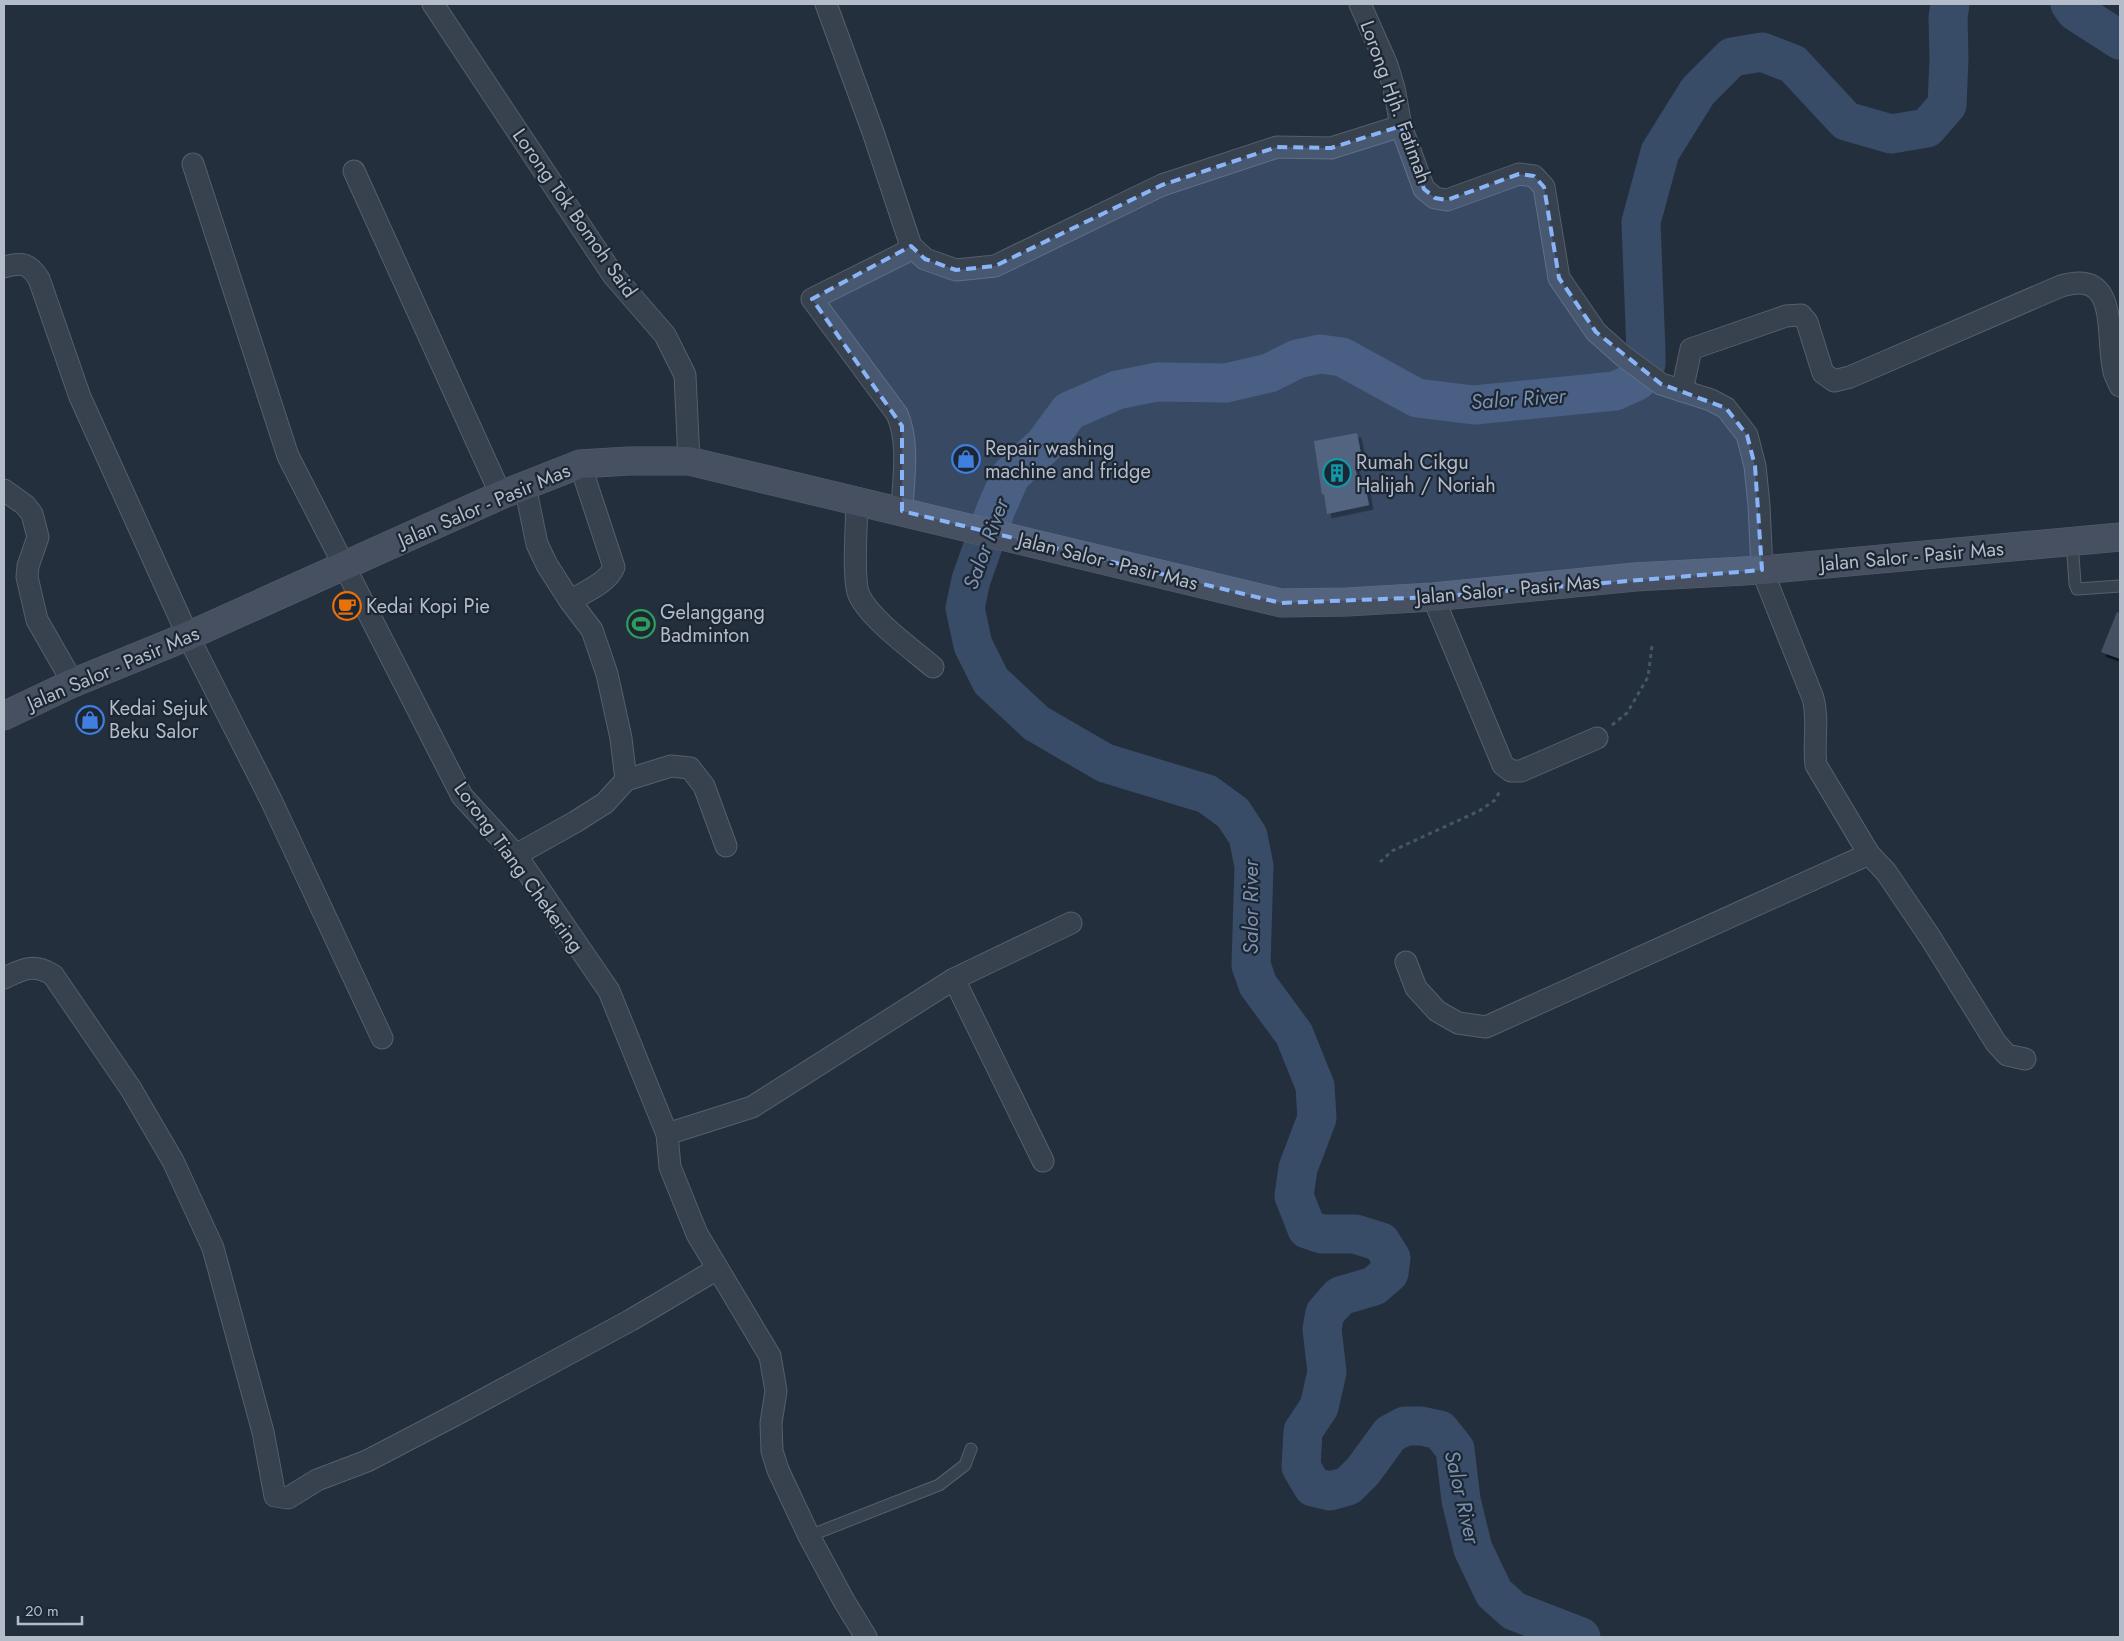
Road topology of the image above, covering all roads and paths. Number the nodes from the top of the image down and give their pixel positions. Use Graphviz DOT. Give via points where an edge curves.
graph roads {
  1 [pos="433,4"];
  2 [pos="826,4"];
  3 [pos="1360,4"];
  4 [pos="1401,126"];
  5 [pos="193,164"];
  6 [pos="354,172"];
  7 [pos="911,246"];
  8 [pos="4,267"];
  9 [pos="2113,302"];
  10 [pos="2120,386"];
  11 [pos="1682,391"];
  12 [pos="689,461"];
  13 [pos="580,464"];
  14 [pos="4,490"];
  15 [pos="513,491"];
  16 [pos="857,500"];
  17 [pos="902,511"];
  18 [pos="2120,537"];
  19 [pos="2072,541"];
  20 [pos="344,566"];
  21 [pos="1762,570"];
  22 [pos="2120,586"];
  23 [pos="1433,597"];
  24 [pos="570,601"];
  25 [pos="188,636"];
  26 [pos="1652,646"];
  27 [pos="933,667"];
  28 [pos="73,683"];
  29 [pos="4,716"];
  30 [pos="1596,738"];
  31 [pos="1511,771"];
  32 [pos="626,780"];
  33 [pos="726,846"];
  34 [pos="1869,854"];
  35 [pos="516,855"];
  36 [pos="1380,862"];
  37 [pos="1071,923"];
  38 [pos="1406,962"];
  39 [pos="4,978"];
  40 [pos="954,979"];
  41 [pos="382,1038"];
  42 [pos="2025,1059"];
  43 [pos="667,1134"];
  44 [pos="1043,1160"];
  45 [pos="717,1269"];
  46 [pos="972,1450"];
  47 [pos="809,1536"];
  48 [pos="866,1637"];
  1 -- 12 [label="street, Lorong Tok Bomoh Said" via="613,275 665,336 685,375"];
  2 -- 7 [label="street"];
  3 -- 4 [label="street, Lorong Hjh. Fatimah" via="1387,65"];
  4 -- 7 [label="street" via="1331,148 1277,147 1162,185 995,266 956,270 925,260"];
  4 -- 11 [label="street, Lorong Hjh. Fatimah" via="1424,189 1435,198 1447,200 1519,174 1534,176 1544,187 1558,278 1596,332 1661,384"];
  5 -- 20 [label="street, Lorong Tiang Chekering" via="288,456"];
  6 -- 15 [label="street"];
  7 -- 17 [label="street" via="904,253 812,299 897,414 902,426 904,453"];
  8 -- 25 [label="street" via="25,265 39,279 80,397"];
  9 -- 10 [label="street" via="2114,372"];
  9 -- 11 [label="street" via="2104,298 2094,286 2085,282 2071,283 1850,377 1834,380 1823,373 1807,322 1801,315 1786,316 1691,348"];
  11 -- 21 [label="street, Lorong Hjh. Fatimah" via="1726,408 1747,435 1755,466"];
  12 -- 13 [label="main road, Jalan Salor - Pasir Mas"];
  12 -- 16 [label="main road, Jalan Salor - Pasir Mas"];
  13 -- 15 [label="main road, Jalan Salor - Pasir Mas"];
  13 -- 24 [label="street" via="614,567 605,579"];
  14 -- 28 [label="street" via="25,505 34,519 38,537 27,577 37,620"];
  15 -- 20 [label="main road, Jalan Salor - Pasir Mas"];
  15 -- 24 [label="street" via="547,565"];
  16 -- 17 [label="main road, Jalan Salor - Pasir Mas"];
  16 -- 27 [label="street" via="858,594 869,611"];
  17 -- 23 [label="main road, Jalan Salor - Pasir Mas" via="1281,603"];
  18 -- 19 [label="main road, Jalan Salor - Pasir Mas"];
  19 -- 21 [label="main road, Jalan Salor - Pasir Mas"];
  19 -- 22 [label="lane" via="2077,589"];
  20 -- 25 [label="main road, Jalan Salor - Pasir Mas"];
  20 -- 35 [label="street, Lorong Tiang Chekering" via="462,796"];
  21 -- 23 [label="main road, Jalan Salor - Pasir Mas" via="1635,577"];
  21 -- 34 [label="street, Lorong Hjh. Fatimah" via="1813,698 1816,765"];
  23 -- 31 [label="street" via="1503,764"];
  24 -- 32 [label="street" via="592,630 607,674 625,757"];
  25 -- 28 [label="main road, Jalan Salor - Pasir Mas"];
  25 -- 41 [label="street" via="271,800"];
  26 -- 30 [label="path" via="1648,677 1626,713"];
  28 -- 29 [label="main road, Jalan Salor - Pasir Mas"];
  30 -- 31 [label="street" via="1521,770"];
  31 -- 36 [label="path" via="1495,800 1479,811 1392,851"];
  32 -- 33 [label="street" via="671,766 690,768 704,786"];
  32 -- 35 [label="street" via="605,802"];
  34 -- 38 [label="street" via="1486,1027 1458,1023 1437,1011 1416,988"];
  34 -- 42 [label="street, Lorong Hjh. Fatimah" via="1886,872 1930,937 1996,1043 2007,1055"];
  35 -- 43 [label="street, Lorong Tiang Chekering" via="609,991"];
  37 -- 40 [label="street"];
  39 -- 45 [label="street" via="23,970 40,968 53,975 131,1089 173,1161 213,1248 262,1432 274,1496 288,1498 317,1480 366,1461 622,1325"];
  40 -- 43 [label="street" via="752,1107"];
  40 -- 44 [label="street"];
  43 -- 45 [label="street, Lorong Tiang Chekering" via="670,1167 697,1234"];
  45 -- 47 [label="street, Lorong Tiang Chekering" via="770,1356 776,1391 771,1423 772,1451"];
  46 -- 47 [label="lane" via="966,1465 939,1485"];
  47 -- 48 [label="street, Lorong Tiang Chekering"];
}
